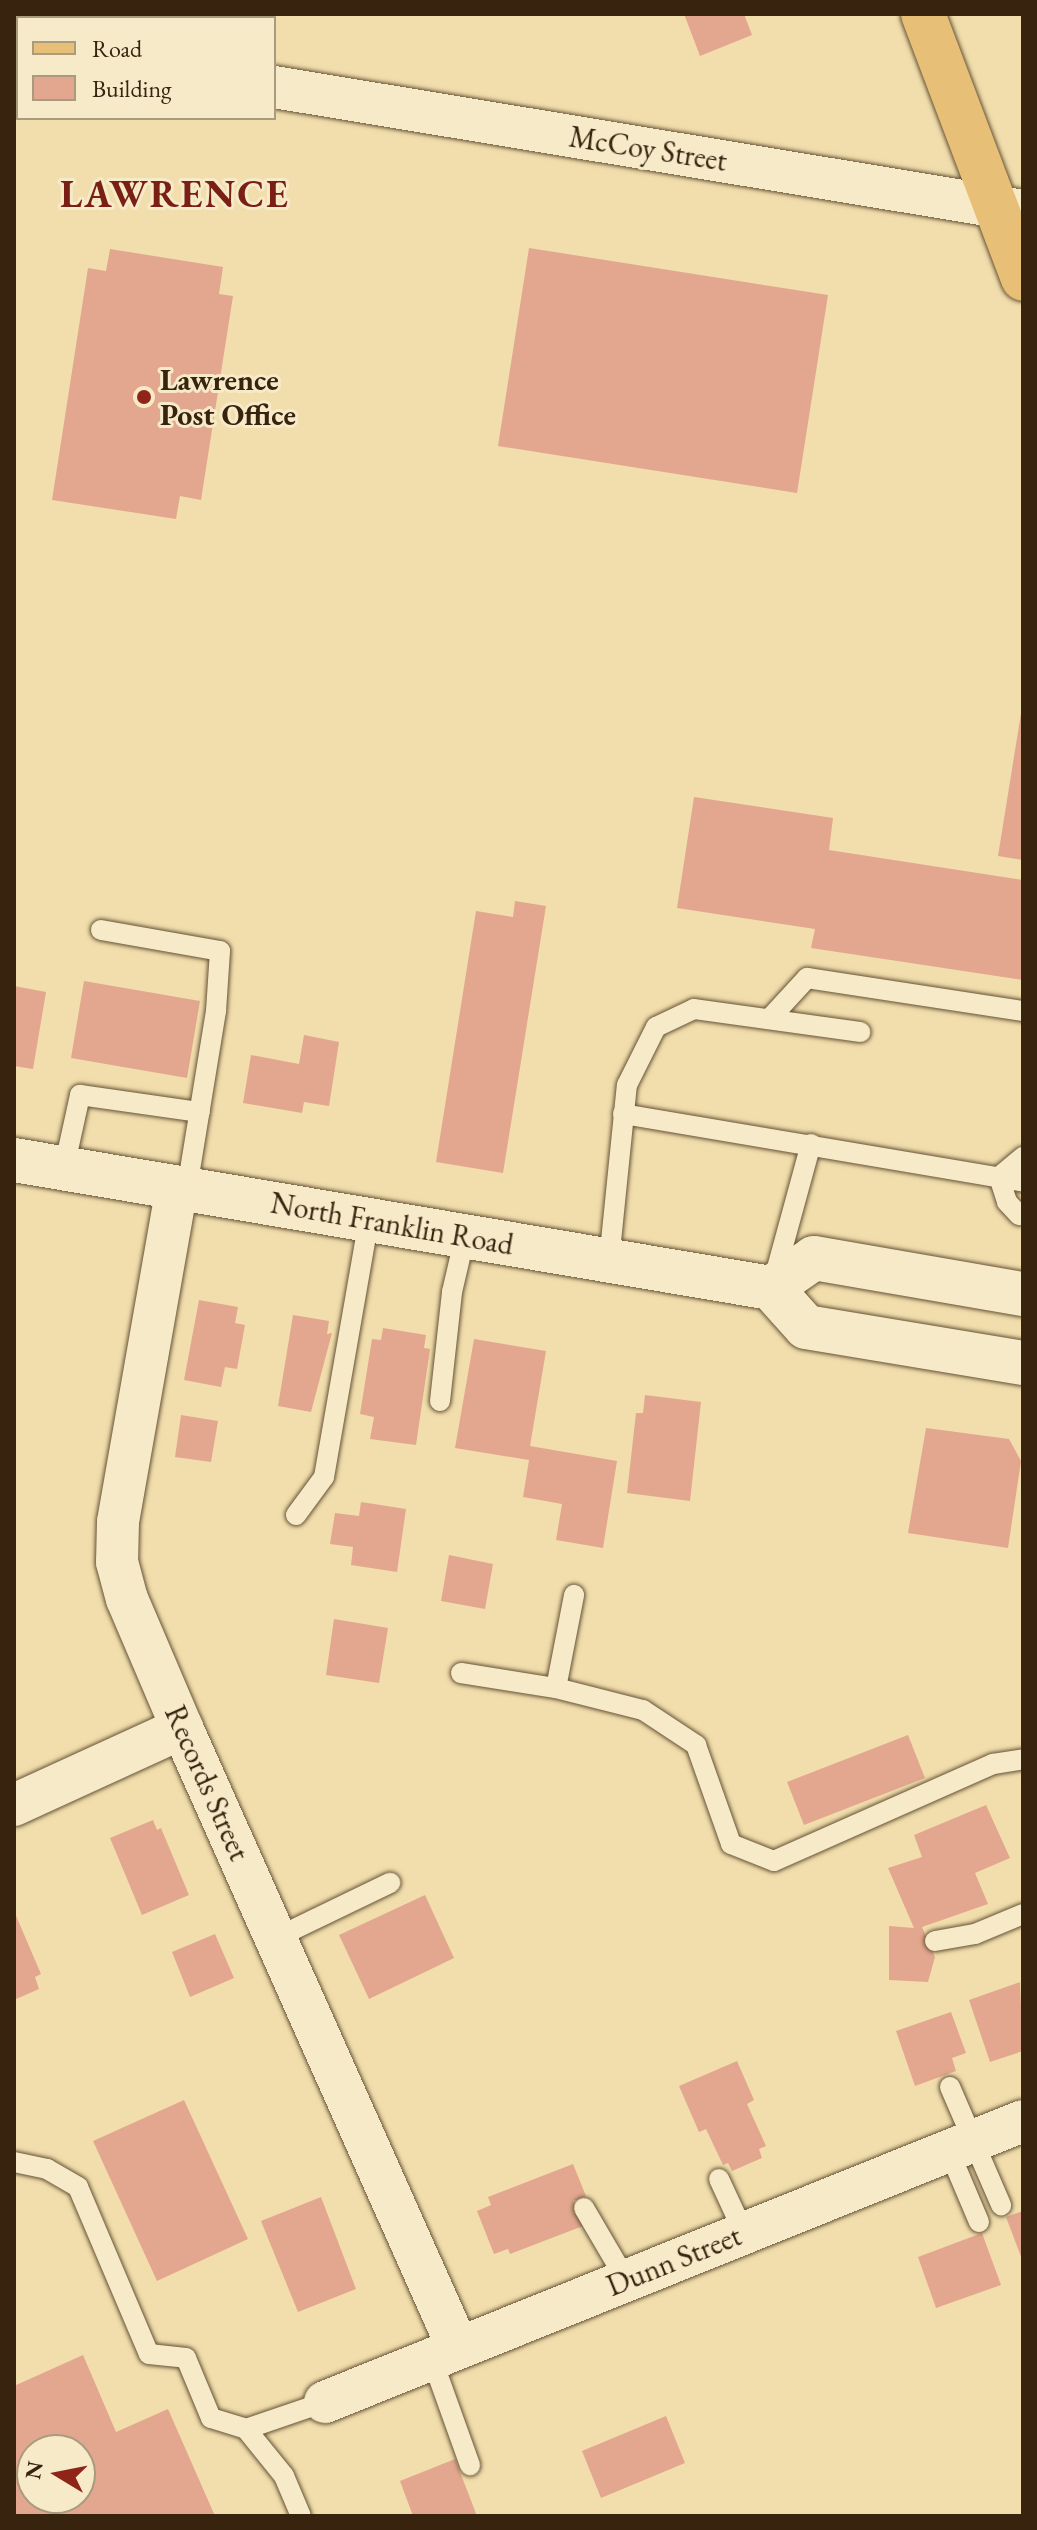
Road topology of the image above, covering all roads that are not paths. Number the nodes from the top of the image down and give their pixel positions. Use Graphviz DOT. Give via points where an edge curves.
graph roads {
  1 [pos="923,14"];
  2 [pos="276,87"];
  3 [pos="1011,208"];
  4 [pos="1023,279"];
  5 [pos="101,930"];
  6 [pos="1023,1011"];
  7 [pos="772,1016"];
  8 [pos="860,1032"];
  9 [pos="200,1112"];
  10 [pos="623,1114"];
  11 [pos="811,1144"];
  12 [pos="1023,1157"];
  13 [pos="15,1165"];
  14 [pos="64,1168"];
  15 [pos="999,1177"];
  16 [pos="1023,1182"];
  17 [pos="182,1188"];
  18 [pos="1019,1215"];
  19 [pos="369,1220"];
  20 [pos="465,1236"];
  21 [pos="609,1261"];
  22 [pos="771,1288"];
  23 [pos="1023,1294"];
  24 [pos="1023,1363"];
  25 [pos="440,1401"];
  26 [pos="296,1515"];
  27 [pos="574,1595"];
  28 [pos="461,1673"];
  29 [pos="556,1688"];
  30 [pos="182,1728"];
  31 [pos="1023,1759"];
  32 [pos="14,1805"];
  33 [pos="390,1883"];
  34 [pos="1023,1914"];
  35 [pos="276,1938"];
  36 [pos="935,1941"];
  37 [pos="950,2087"];
  38 [pos="1023,2121"];
  39 [pos="961,2146"];
  40 [pos="14,2162"];
  41 [pos="719,2179"];
  42 [pos="1001,2205"];
  43 [pos="584,2208"];
  44 [pos="979,2222"];
  45 [pos="744,2233"];
  46 [pos="626,2280"];
  47 [pos="445,2353"];
  48 [pos="325,2402"];
  49 [pos="246,2429"];
  50 [pos="470,2465"];
  51 [pos="301,2516"];
  1 -- 3 [label="main road"];
  2 -- 3 [label="street, McCoy Street"];
  3 -- 4 [label="main road"];
  5 -- 9 [label="lane" via="220,951"];
  6 -- 7 [label="lane" via="807,978"];
  7 -- 8 [label="lane"];
  7 -- 10 [label="lane" via="694,1009 656,1027 638,1057"];
  9 -- 14 [label="lane" via="80,1095"];
  9 -- 17 [label="lane"];
  10 -- 11 [label="lane"];
  10 -- 21 [label="lane"];
  11 -- 15 [label="lane"];
  11 -- 22 [label="lane"];
  12 -- 15 [label="lane"];
  13 -- 14 [label="main road, North Franklin Road"];
  14 -- 17 [label="main road, North Franklin Road"];
  15 -- 16 [label="lane"];
  15 -- 18 [label="lane" via="1007,1202"];
  17 -- 19 [label="main road, North Franklin Road"];
  17 -- 30 [label="street, Records Street" via="118,1522 117,1562 127,1599"];
  19 -- 20 [label="main road, North Franklin Road"];
  19 -- 26 [label="lane" via="324,1477"];
  20 -- 21 [label="main road, North Franklin Road"];
  20 -- 25 [label="lane" via="452,1292"];
  21 -- 22 [label="main road, North Franklin Road"];
  22 -- 23 [label="main road" via="814,1258"];
  22 -- 24 [label="main road" via="806,1327"];
  27 -- 29 [label="lane"];
  28 -- 29 [label="lane"];
  29 -- 31 [label="lane" via="643,1710 696,1745 731,1844 774,1861 993,1764"];
  30 -- 32 [label="street"];
  30 -- 35 [label="street, Records Street"];
  33 -- 35 [label="lane"];
  34 -- 36 [label="lane" via="975,1934"];
  35 -- 47 [label="street, Records Street"];
  37 -- 39 [label="lane"];
  38 -- 39 [label="street, Dunn Street"];
  39 -- 42 [label="lane"];
  39 -- 44 [label="lane"];
  39 -- 45 [label="street, Dunn Street"];
  40 -- 49 [label="lane" via="47,2169 78,2187 149,2354 186,2358 211,2418"];
  41 -- 45 [label="lane"];
  43 -- 46 [label="lane"];
  45 -- 46 [label="street, Dunn Street"];
  46 -- 47 [label="street, Dunn Street"];
  47 -- 48 [label="street, Dunn Street"];
  47 -- 50 [label="lane"];
  48 -- 49 [label="lane"];
  49 -- 51 [label="lane" via="284,2476"];
}
